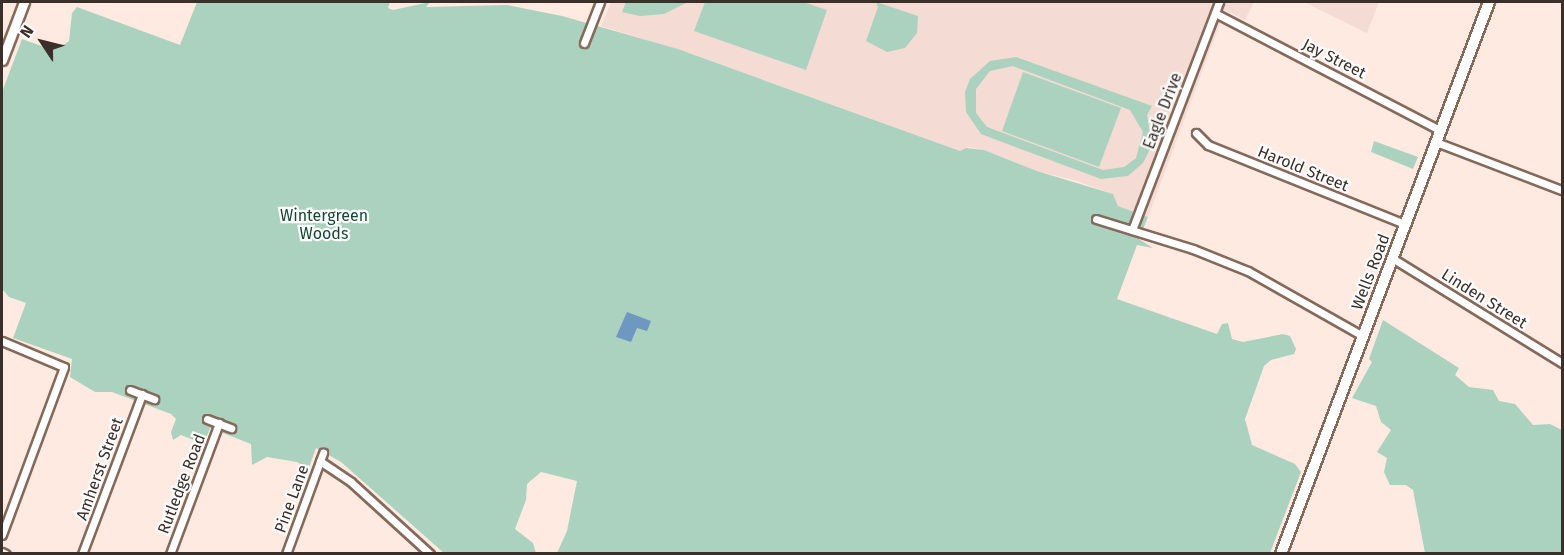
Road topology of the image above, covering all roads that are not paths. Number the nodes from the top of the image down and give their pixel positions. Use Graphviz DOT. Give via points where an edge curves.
graph roads {
  1 [pos="24,2"];
  2 [pos="600,2"];
  3 [pos="1219,2"];
  4 [pos="1489,2"];
  5 [pos="1215,13"];
  6 [pos="584,43"];
  7 [pos="2,60"];
  8 [pos="1440,130"];
  9 [pos="1196,133"];
  10 [pos="1436,142"];
  11 [pos="1563,190"];
  12 [pos="1096,219"];
  13 [pos="1405,224"];
  14 [pos="1132,230"];
  15 [pos="1392,258"];
  16 [pos="1363,336"];
  17 [pos="2,341"];
  18 [pos="1563,363"];
  19 [pos="130,390"];
  20 [pos="142,394"];
  21 [pos="154,399"];
  22 [pos="207,419"];
  23 [pos="219,423"];
  24 [pos="231,428"];
  25 [pos="323,453"];
  26 [pos="320,461"];
  27 [pos="2,535"];
  28 [pos="2,552"];
  29 [pos="429,553"];
  30 [pos="6,554"];
  31 [pos="82,554"];
  32 [pos="170,554"];
  33 [pos="286,554"];
  34 [pos="1281,554"];
  1 -- 7 [label="street"];
  2 -- 6 [label="street"];
  3 -- 5 [label="street, Eagle Drive"];
  4 -- 8 [label="main road, Wells Road"];
  5 -- 8 [label="street, Jay Street"];
  5 -- 14 [label="street, Eagle Drive"];
  8 -- 10 [label="main road, Wells Road"];
  9 -- 13 [label="street, Harold Street" via="1208,145"];
  10 -- 11 [label="street"];
  10 -- 13 [label="main road, Wells Road"];
  12 -- 14 [label="street"];
  13 -- 15 [label="main road, Wells Road"];
  14 -- 16 [label="street" via="1248,272"];
  15 -- 16 [label="main road, Wells Road"];
  15 -- 18 [label="street, Linden Street"];
  16 -- 34 [label="main road, Wells Road"];
  17 -- 27 [label="street" via="64,366"];
  19 -- 20 [label="street"];
  20 -- 21 [label="street"];
  20 -- 31 [label="street, Amherst Street"];
  22 -- 23 [label="street, Rutledge Road"];
  23 -- 24 [label="street, Rutledge Road"];
  23 -- 32 [label="street, Rutledge Road"];
  25 -- 26 [label="street, Pine Lane"];
  26 -- 29 [label="street" via="354,484"];
  26 -- 33 [label="street, Pine Lane"];
  28 -- 30 [label="street"];
}
